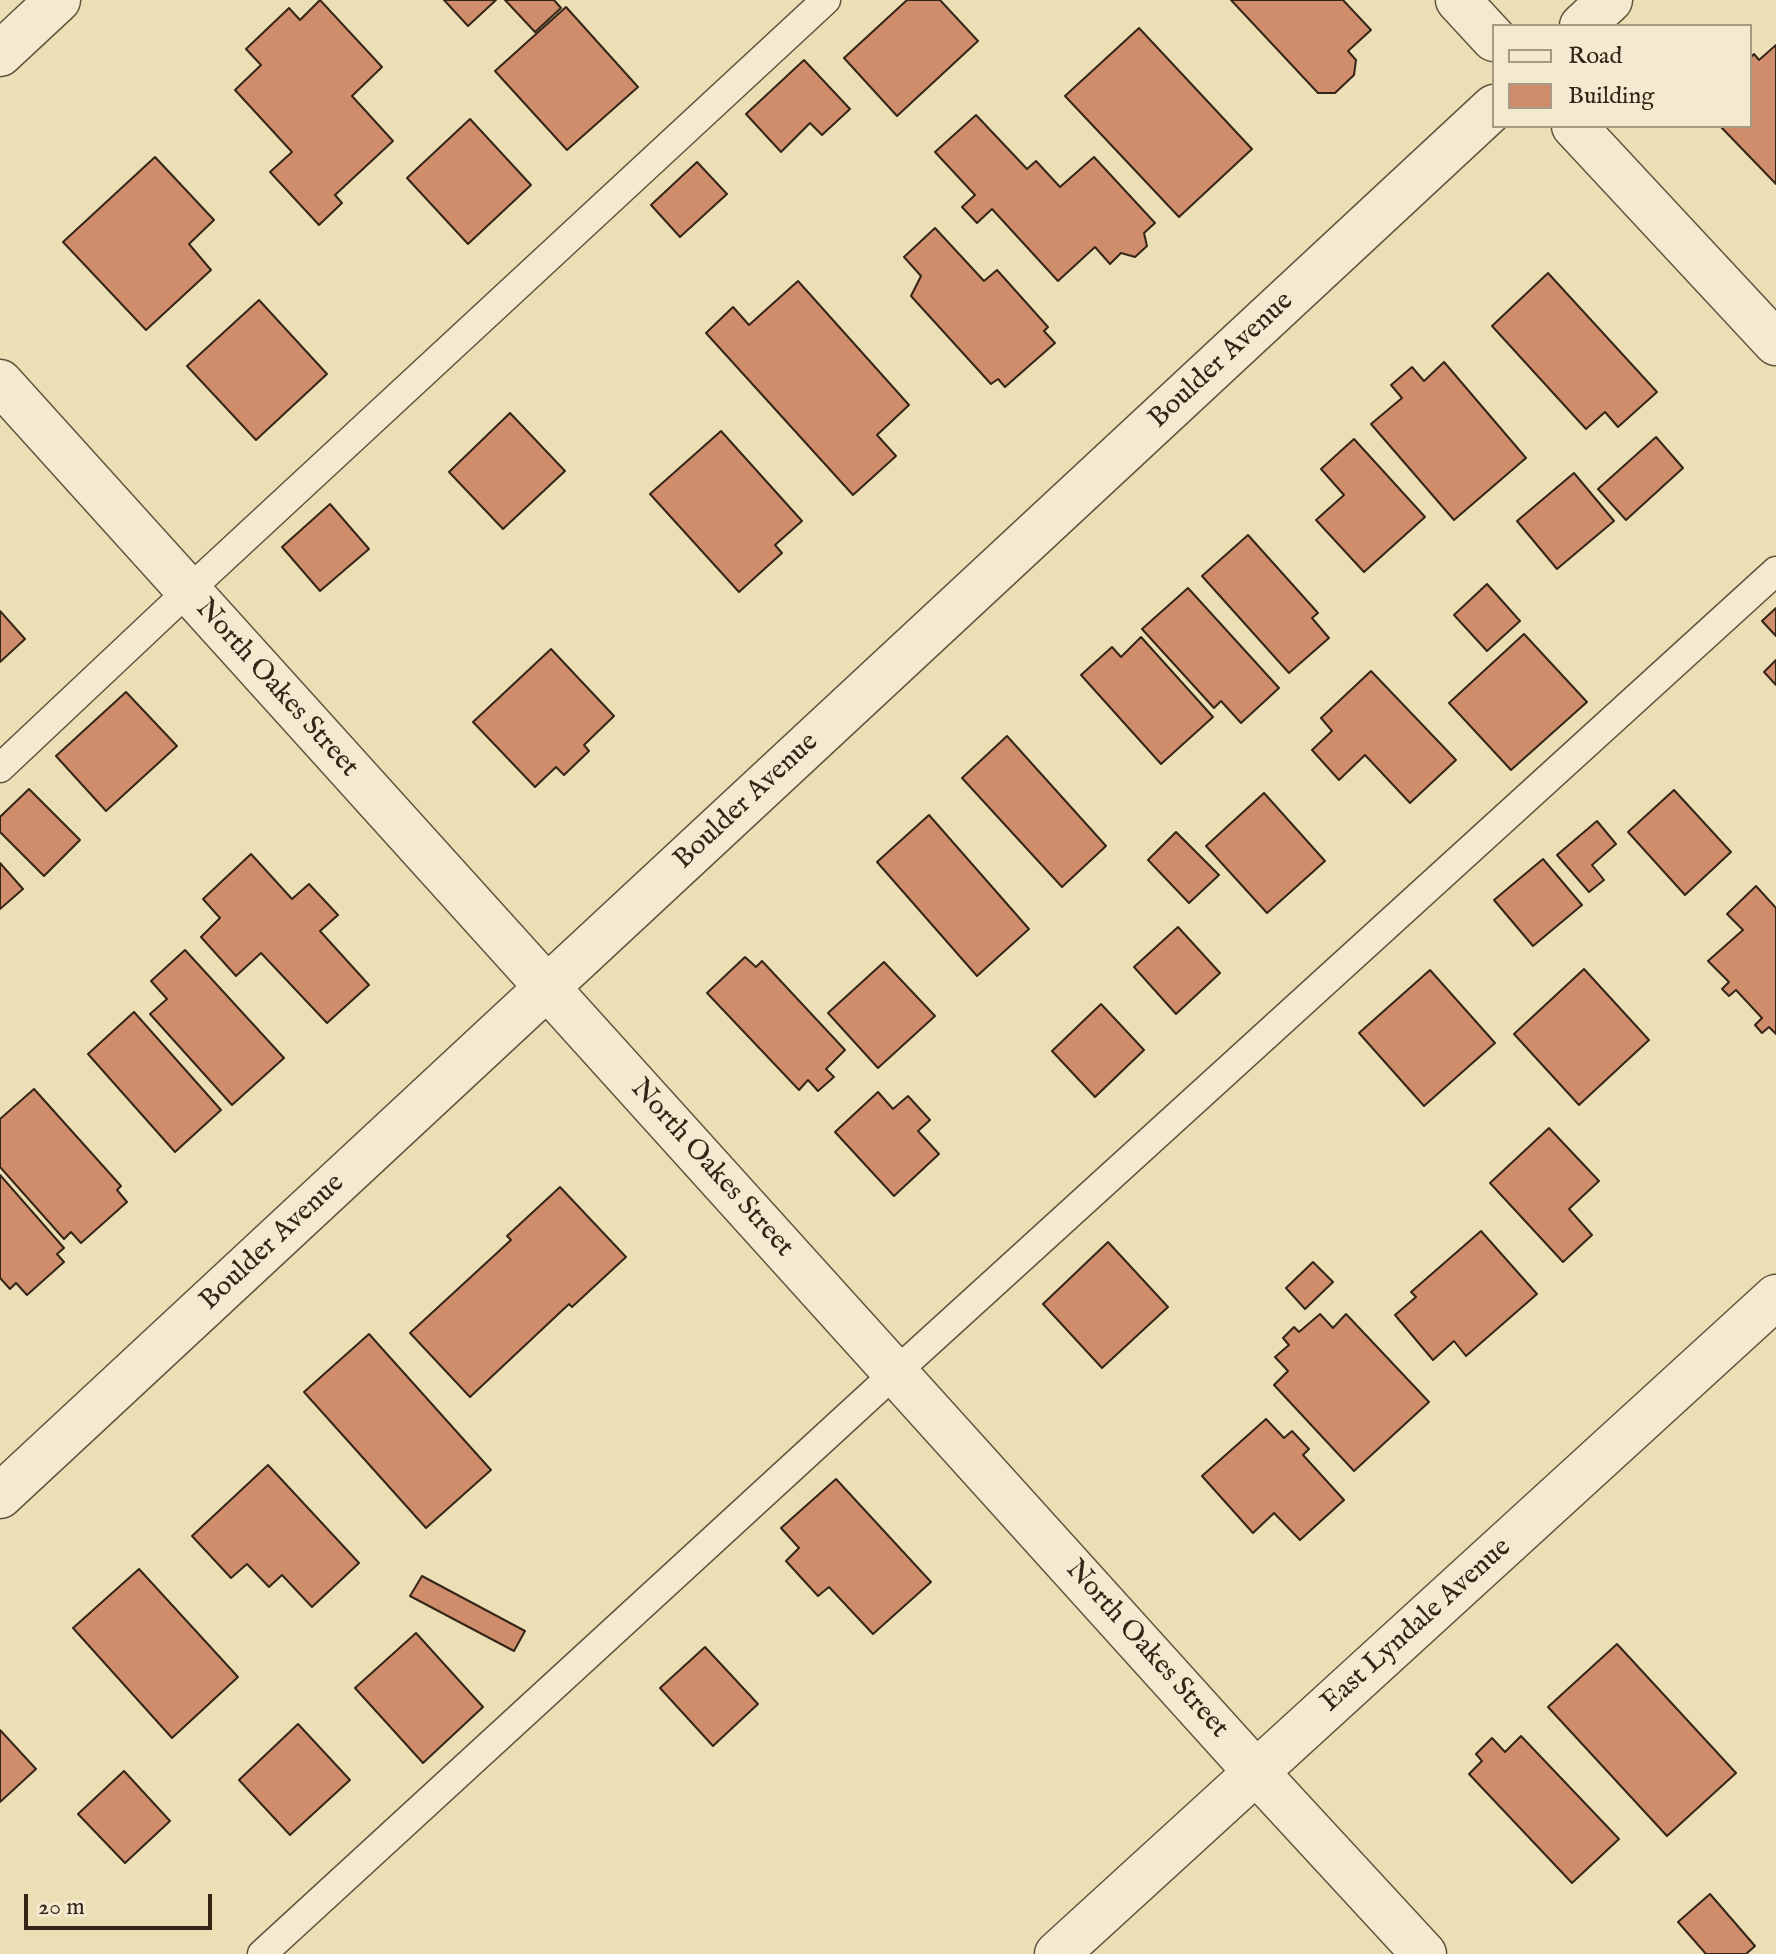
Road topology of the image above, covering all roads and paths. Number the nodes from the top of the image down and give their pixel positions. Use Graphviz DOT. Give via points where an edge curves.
graph roads {
  1 [pos="58,0"];
  2 [pos="826,0"];
  3 [pos="1458,0"];
  4 [pos="1610,0"];
  5 [pos="1584,24"];
  6 [pos="1492,37"];
  7 [pos="0,54"];
  8 [pos="1492,109"];
  9 [pos="1576,128"];
  10 [pos="1776,343"];
  11 [pos="0,382"];
  12 [pos="1776,571"];
  13 [pos="188,591"];
  14 [pos="0,768"];
  15 [pos="547,989"];
  16 [pos="1776,1297"];
  17 [pos="895,1373"];
  18 [pos="0,1496"];
  19 [pos="1256,1772"];
  20 [pos="262,1954"];
  21 [pos="1057,1954"];
  22 [pos="1424,1954"];
  1 -- 7 [label="street"];
  2 -- 13 [label="lane"];
  3 -- 6 [label="street"];
  4 -- 5 [label="street"];
  8 -- 15 [label="street, Boulder Avenue"];
  9 -- 10 [label="street"];
  11 -- 13 [label="street, North Oakes Street"];
  12 -- 17 [label="lane"];
  13 -- 14 [label="lane"];
  13 -- 15 [label="street, North Oakes Street"];
  15 -- 17 [label="street, North Oakes Street"];
  15 -- 18 [label="street, Boulder Avenue"];
  16 -- 19 [label="street, East Lyndale Avenue"];
  17 -- 19 [label="street, North Oakes Street"];
  17 -- 20 [label="lane"];
  19 -- 21 [label="street, East Lyndale Avenue"];
  19 -- 22 [label="street, North Oakes Street"];
}
